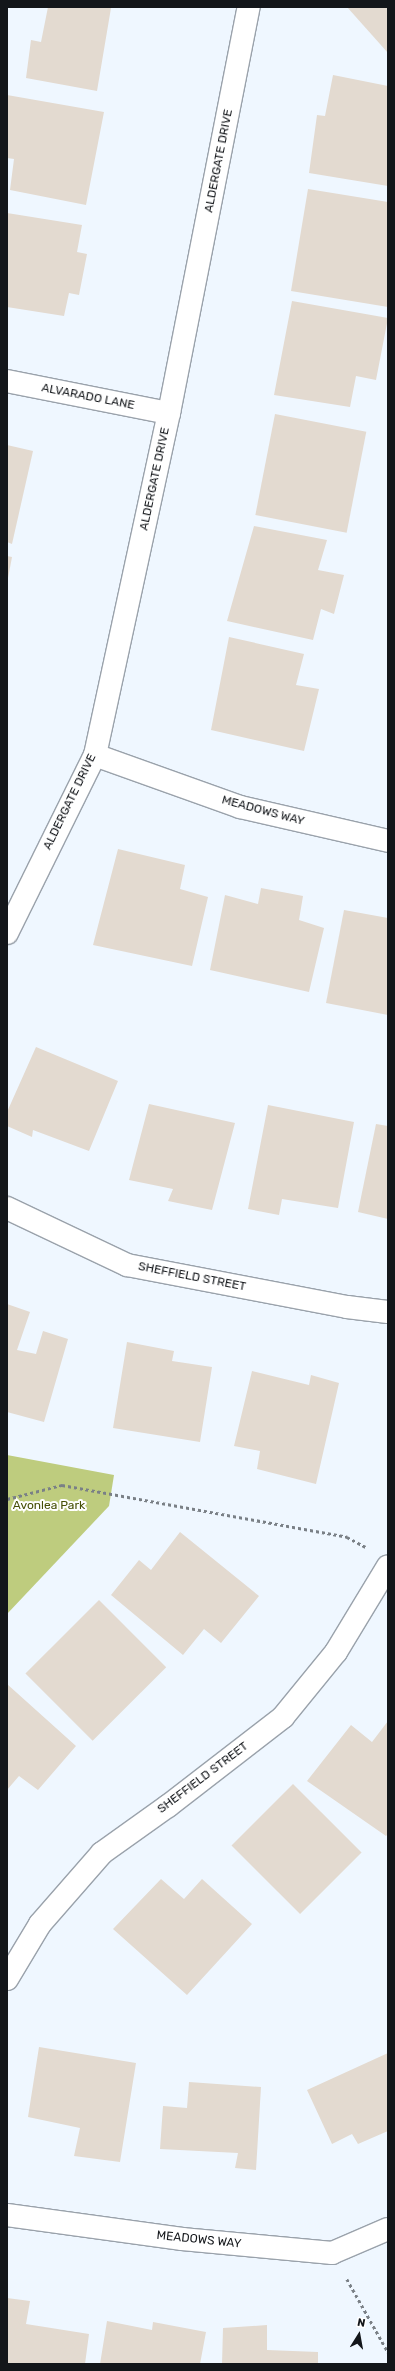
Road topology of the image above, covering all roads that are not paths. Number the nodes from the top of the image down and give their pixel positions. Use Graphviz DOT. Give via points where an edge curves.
graph roads {
  1 [pos="249,7"];
  2 [pos="7,381"];
  3 [pos="169,413"];
  4 [pos="95,755"];
  5 [pos="387,837"];
  6 [pos="7,933"];
  7 [pos="7,1208"];
  8 [pos="388,1312"];
  9 [pos="388,1566"];
  10 [pos="7,1980"];
  11 [pos="7,2215"];
  12 [pos="388,2229"];
  1 -- 3 [label="street, ALDERGATE DRIVE"];
  2 -- 3 [label="street, ALVARADO LANE"];
  3 -- 4 [label="street, ALDERGATE DRIVE"];
  4 -- 5 [label="street, MEADOWS WAY" via="240,807"];
  4 -- 6 [label="street, ALDERGATE DRIVE"];
  7 -- 8 [label="street, SHEFFIELD STREET" via="127,1265 348,1307"];
  9 -- 10 [label="street, SHEFFIELD STREET" via="336,1652 284,1717 102,1853 40,1924"];
  11 -- 12 [label="street, MEADOWS WAY" via="182,2239 332,2253"];
}
